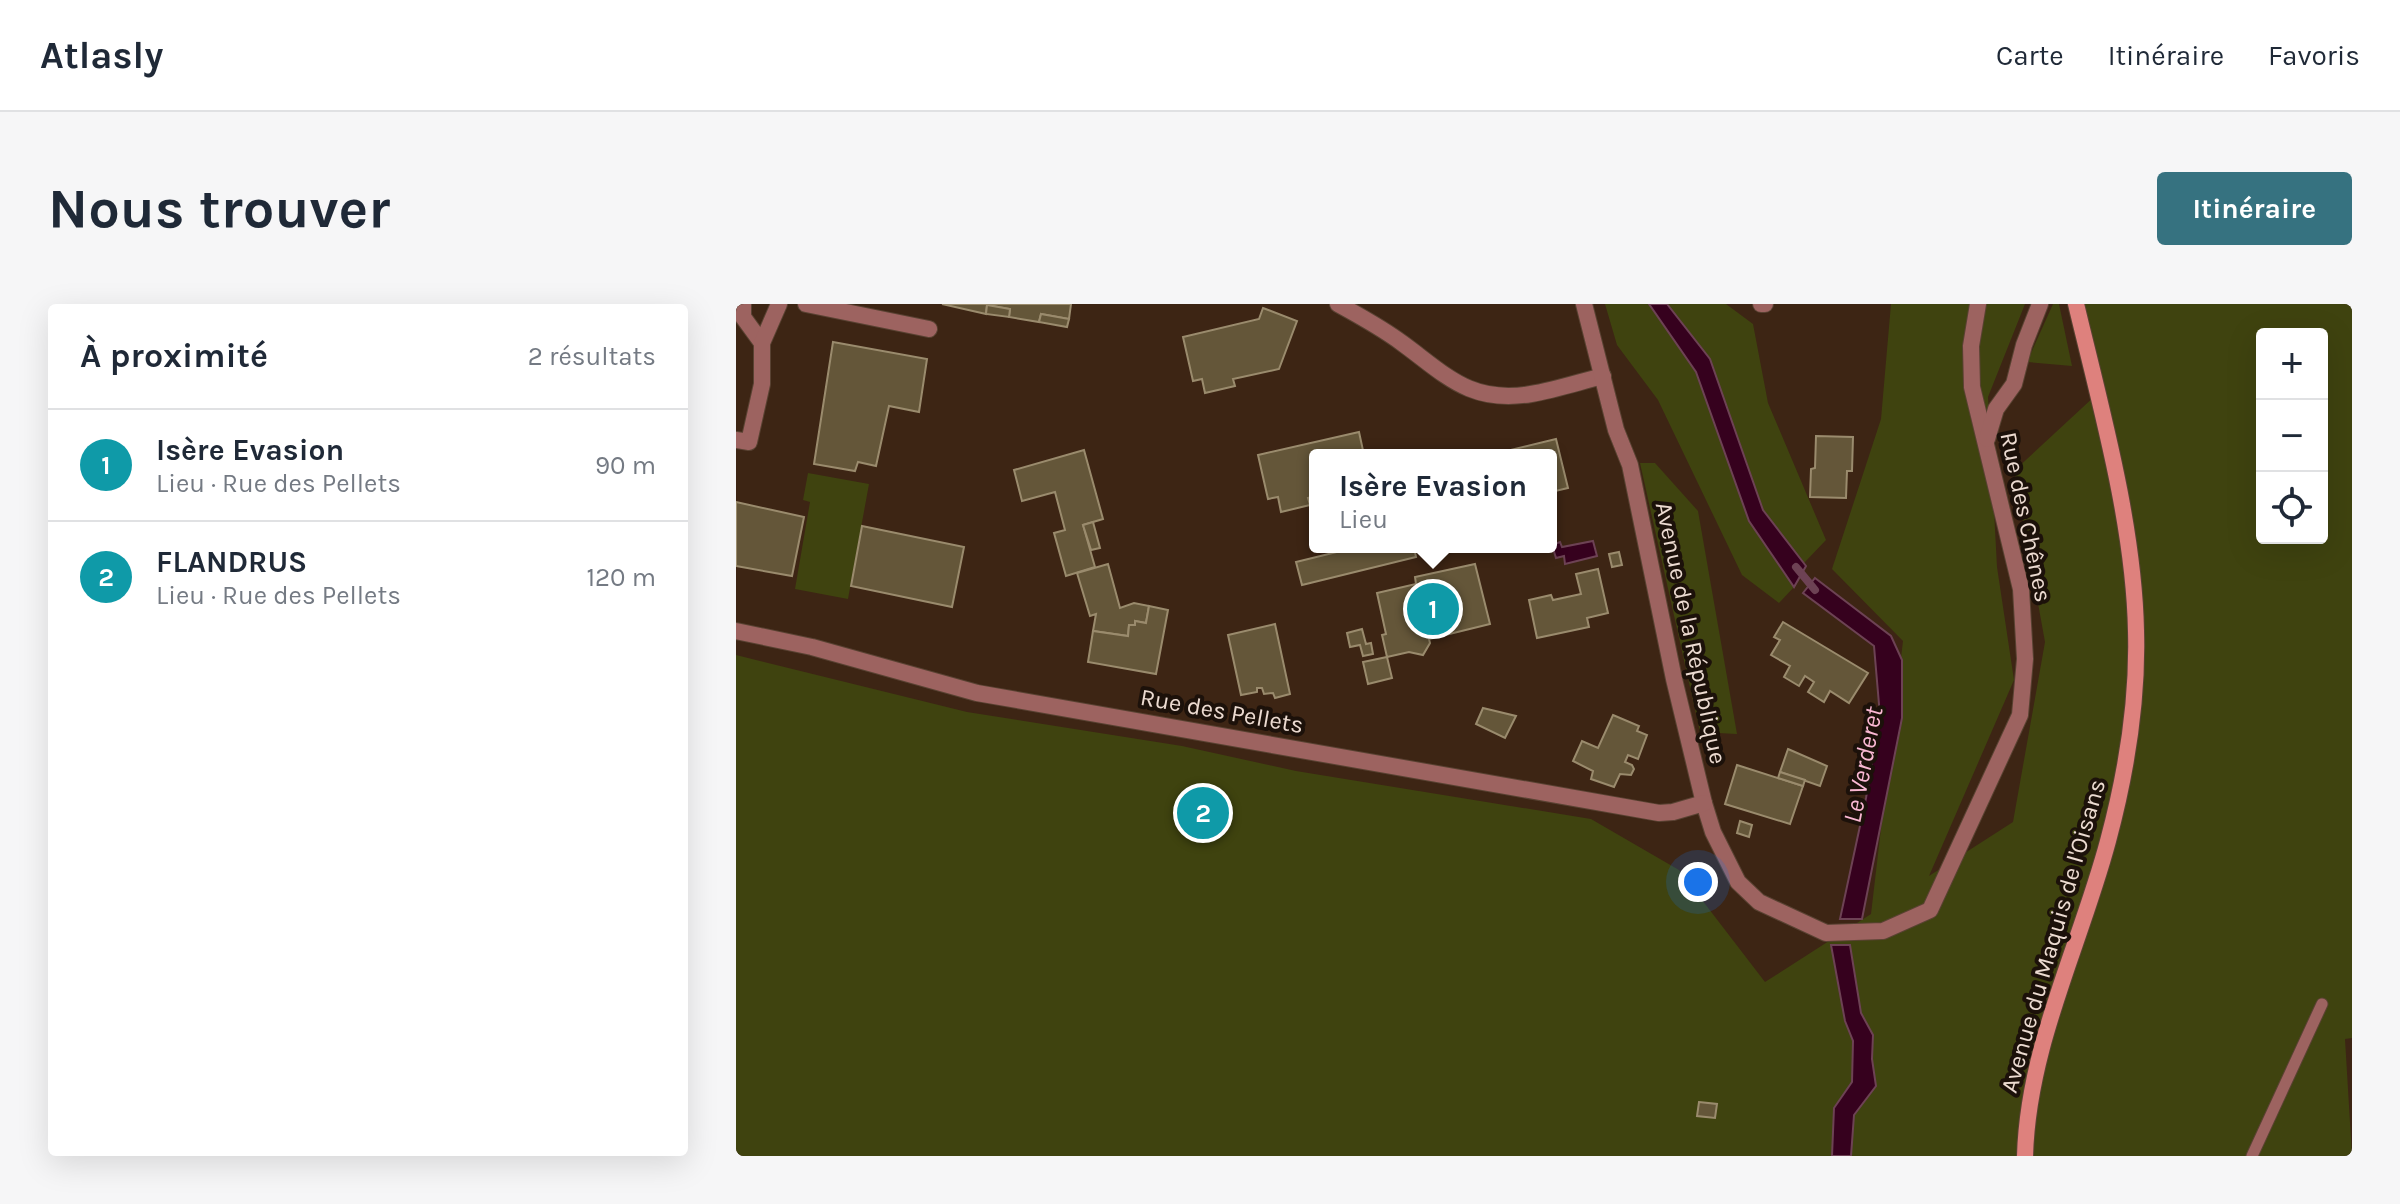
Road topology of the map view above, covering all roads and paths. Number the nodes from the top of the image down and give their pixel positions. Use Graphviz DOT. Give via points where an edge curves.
graph roads {
  1 [pos="743,304"];
  2 [pos="779,304"];
  3 [pos="806,304"];
  4 [pos="1338,304"];
  5 [pos="1584,304"];
  6 [pos="1978,304"];
  7 [pos="2040,304"];
  8 [pos="2076,304"];
  9 [pos="929,329"];
  10 [pos="762,343"];
  11 [pos="1603,376"];
  12 [pos="736,440"];
  13 [pos="1986,440"];
  14 [pos="736,631"];
  15 [pos="1704,803"];
  16 [pos="1819,931"];
  17 [pos="2322,1004"];
  18 [pos="2025,1156"];
  19 [pos="2252,1156"];
  1 -- 10 [label="street" via="743,317"];
  2 -- 10 [label="street"];
  3 -- 9 [label="street"];
  4 -- 11 [label="street" via="1385,331 1453,382 1474,390 1529,394"];
  5 -- 11 [label="street, Avenue de la République"];
  6 -- 13 [label="street, Rue des Chênes" via="1972,387"];
  7 -- 13 [label="street" via="2014,384 1996,409"];
  8 -- 18 [label="main road, Avenue du Maquis de l'Oisans" via="2129,556 2136,631 2133,707 2109,838 2032,1087"];
  10 -- 12 [label="street" via="762,384 749,442"];
  11 -- 15 [label="street, Avenue de la République" via="1630,465"];
  13 -- 16 [label="street, Rue des Chênes" via="2021,589 2025,659 2020,715 1930,910 1883,931"];
  14 -- 15 [label="street, Rue des Pellets" via="992,696 1659,813"];
  15 -- 16 [label="street, Avenue de la République" via="1738,882 1759,902"];
  17 -- 19 [label="lane"];
}
